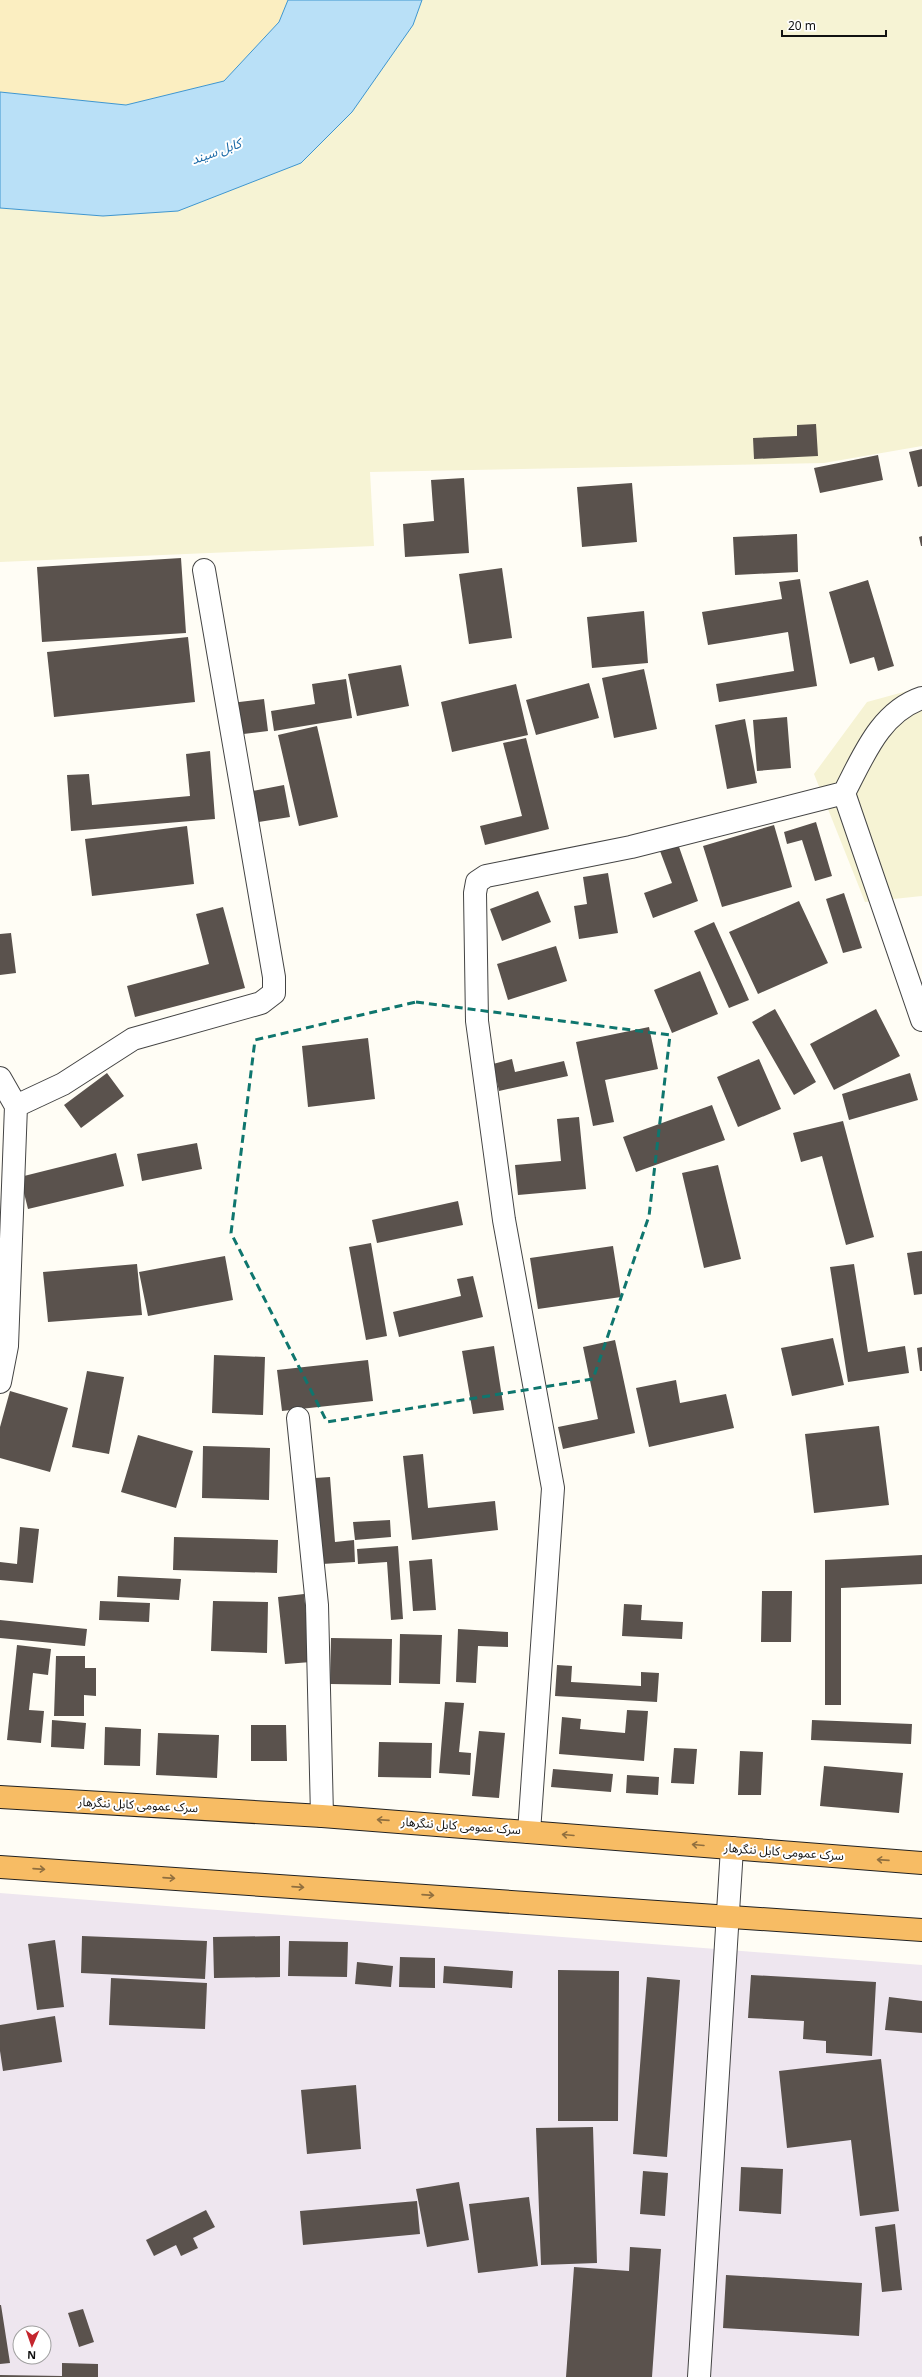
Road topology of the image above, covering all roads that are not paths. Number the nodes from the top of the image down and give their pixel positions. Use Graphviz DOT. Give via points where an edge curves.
graph roads {
  1 [pos="204,570"];
  2 [pos="922,698"];
  3 [pos="844,793"];
  4 [pos="922,1020"];
  5 [pos="0,1078"];
  6 [pos="16,1106"];
  7 [pos="0,1382"];
  8 [pos="298,1418"];
  9 [pos="0,1797"];
  10 [pos="322,1816"];
  11 [pos="529,1832"];
  12 [pos="732,1848"];
  13 [pos="922,1863"];
  14 [pos="0,1867"];
  15 [pos="728,1916"];
  16 [pos="922,1930"];
  17 [pos="699,2377"];
  1 -- 6 [label="street" via="274,977 274,993 261,1003 133,1039 63,1084"];
  2 -- 3 [label="street" via="907,703 888,718"];
  3 -- 4 [label="street"];
  3 -- 11 [label="street" via="631,847 486,876 477,882 477,1021 504,1220 553,1488"];
  5 -- 6 [label="street"];
  6 -- 7 [label="street" via="7,1346"];
  8 -- 10 [label="street" via="317,1605"];
  9 -- 10 [label="highway, سرک عمومی کابل ننگرهار"];
  11 -- 10 [label="highway, سرک عمومی کابل ننگرهار, one-way"];
  12 -- 11 [label="highway, سرک عمومی کابل ننگرهار, one-way"];
  13 -- 12 [label="highway, سرک عمومی کابل ننگرهار, one-way"];
  12 -- 15 [label="street"];
  14 -- 15 [label="highway, one-way"];
  15 -- 16 [label="highway"];
  15 -- 17 [label="street"];
}
